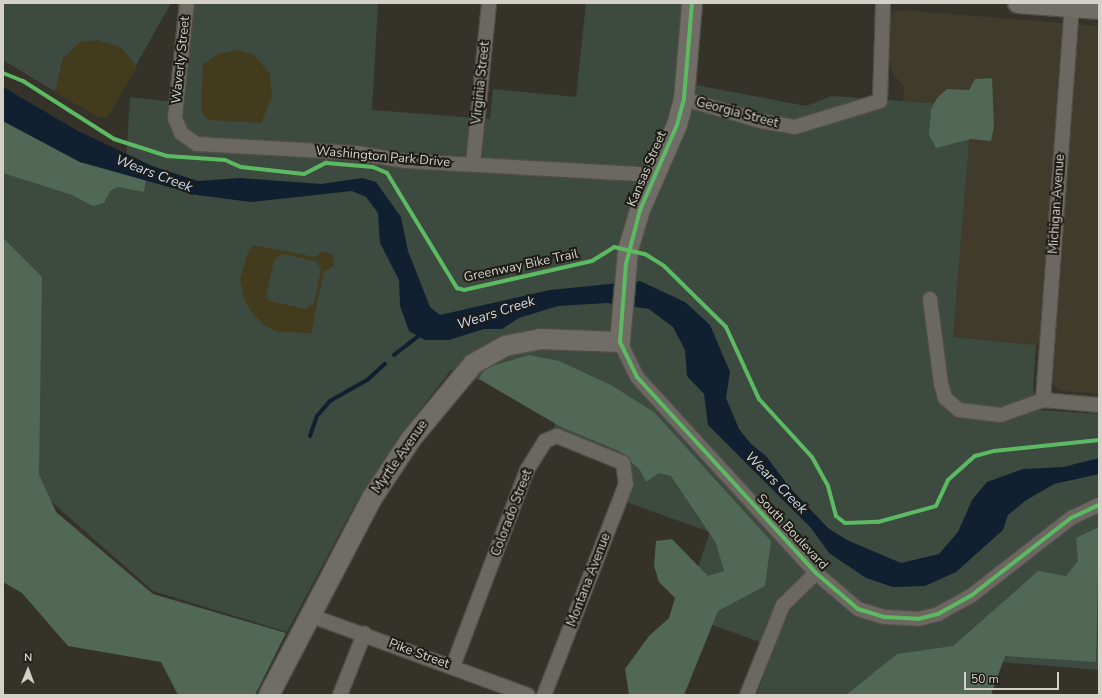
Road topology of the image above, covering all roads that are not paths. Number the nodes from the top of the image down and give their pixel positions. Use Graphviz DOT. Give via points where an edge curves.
graph roads {
  1 [pos="187,3"];
  2 [pos="489,3"];
  3 [pos="692,3"];
  4 [pos="883,3"];
  5 [pos="1018,3"];
  6 [pos="1072,7"];
  7 [pos="1099,10"];
  8 [pos="684,98"];
  9 [pos="175,118"];
  10 [pos="473,164"];
  11 [pos="651,179"];
  12 [pos="930,299"];
  13 [pos="620,342"];
  14 [pos="1043,400"];
  15 [pos="1099,405"];
  16 [pos="623,463"];
  17 [pos="1099,505"];
  18 [pos="816,573"];
  19 [pos="309,615"];
  20 [pos="364,634"];
  21 [pos="453,666"];
  22 [pos="269,695"];
  23 [pos="340,695"];
  24 [pos="528,695"];
  25 [pos="544,695"];
  26 [pos="747,695"];
  1 -- 9 [label="street, Waverly Street"];
  2 -- 10 [label="street, Virginia Street"];
  3 -- 8 [label="street, Kansas Street"];
  4 -- 8 [label="street, Georgia Street" via="880,101 795,127 761,121"];
  5 -- 6 [label="street"];
  6 -- 7 [label="street"];
  6 -- 14 [label="street, Michigan Avenue"];
  8 -- 11 [label="street, Kansas Street" via="677,124"];
  9 -- 10 [label="street, Washington Park Drive" via="181,133 197,144"];
  10 -- 11 [label="street, Washington Park Drive" via="638,174"];
  11 -- 13 [label="street, Kansas Street" via="626,264"];
  12 -- 14 [label="street" via="945,398 959,410 1002,415"];
  13 -- 18 [label="street, South Boulevard" via="637,377"];
  13 -- 19 [label="street, Myrtle Avenue" via="540,339 505,346 473,364 411,439 380,485"];
  14 -- 15 [label="street"];
  16 -- 21 [label="street, Colorado Street" via="557,436 545,441 528,470"];
  16 -- 25 [label="street, Montana Avenue" via="626,484"];
  17 -- 18 [label="street, South Boulevard" via="1071,518 972,595 938,614 918,619 885,617 858,609"];
  18 -- 26 [label="street" via="783,605"];
  19 -- 20 [label="street, Pike Street"];
  19 -- 22 [label="street, Myrtle Avenue"];
  20 -- 21 [label="street, Pike Street"];
  20 -- 23 [label="street"];
  21 -- 24 [label="street, Pike Street"];
}
